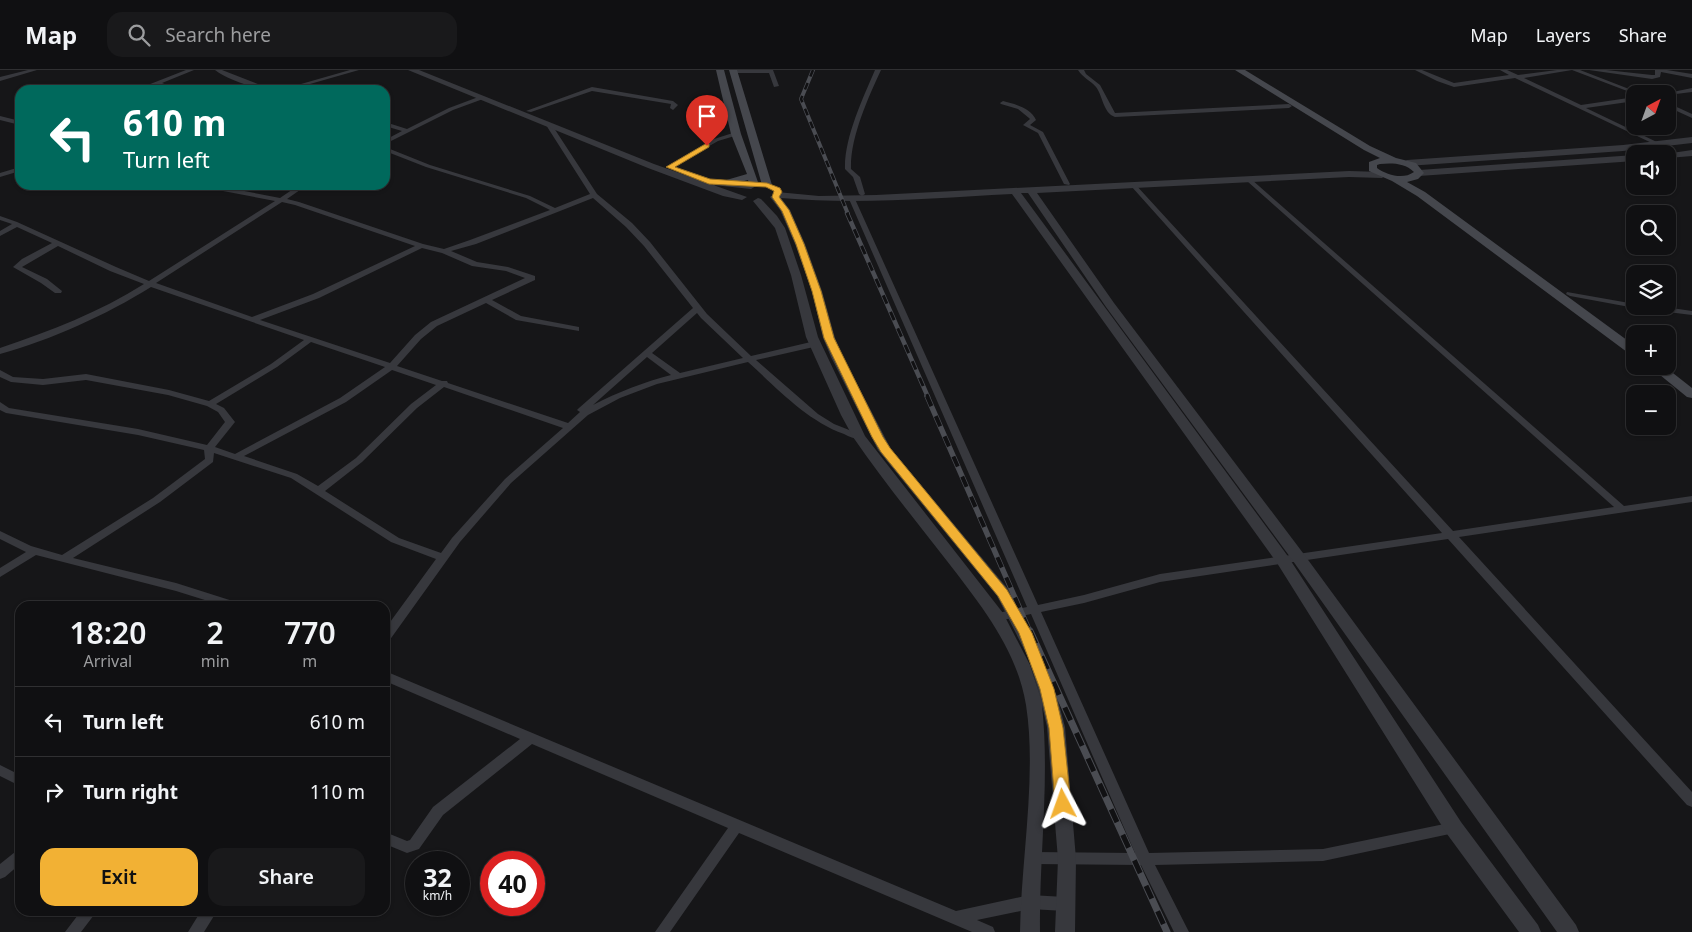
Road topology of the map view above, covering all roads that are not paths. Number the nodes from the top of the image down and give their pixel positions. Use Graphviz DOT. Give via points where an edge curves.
graph roads {
  1 [pos="34,70"];
  2 [pos="191,70"];
  3 [pos="218,70"];
  4 [pos="356,70"];
  5 [pos="412,70"];
  6 [pos="426,70"];
  7 [pos="720,70"];
  8 [pos="878,70"];
  9 [pos="1080,70"];
  10 [pos="1230,70"];
  11 [pos="1240,70"];
  12 [pos="1418,70"];
  13 [pos="1503,70"];
  14 [pos="1569,70"];
  15 [pos="1575,70"];
  16 [pos="1592,70"];
  17 [pos="1658,70"];
  18 [pos="171,71"];
  19 [pos="733,71"];
  20 [pos="1613,71"];
  21 [pos="185,72"];
  22 [pos="1692,76"];
  23 [pos="1516,77"];
  24 [pos="0,79"];
  25 [pos="156,83"];
  26 [pos="151,85"];
  27 [pos="162,85"];
  28 [pos="255,85"];
  29 [pos="302,85"];
  30 [pos="1618,85"];
  31 [pos="776,86"];
  32 [pos="1626,88"];
  33 [pos="1692,90"];
  34 [pos="1676,92"];
  35 [pos="481,98"];
  36 [pos="1626,99"];
  37 [pos="1003,103"];
  38 [pos="1289,106"];
  39 [pos="1578,107"];
  40 [pos="673,108"];
  41 [pos="1676,109"];
  42 [pos="529,111"];
  43 [pos="1692,116"];
  44 [pos="0,118"];
  45 [pos="15,122"];
  46 [pos="390,126"];
  47 [pos="549,126"];
  48 [pos="408,131"];
  49 [pos="736,134"];
  50 [pos="390,140"];
  51 [pos="1692,140"];
  52 [pos="1658,144"];
  53 [pos="390,151"];
  54 [pos="1692,153"];
  55 [pos="1676,154"];
  56 [pos="1626,159"];
  57 [pos="1395,161"];
  58 [pos="1373,163"];
  59 [pos="1407,164"];
  60 [pos="669,167"];
  61 [pos="15,170"];
  62 [pos="0,175"];
  63 [pos="1418,175"];
  64 [pos="1387,176"];
  65 [pos="1249,180"];
  66 [pos="752,182"];
  67 [pos="727,183"];
  68 [pos="1067,184"];
  69 [pos="1133,185"];
  70 [pos="228,190"];
  71 [pos="296,190"];
  72 [pos="1031,191"];
  73 [pos="774,192"];
  74 [pos="1014,192"];
  75 [pos="862,194"];
  76 [pos="594,195"];
  77 [pos="742,197"];
  78 [pos="852,199"];
  79 [pos="280,200"];
  80 [pos="758,201"];
  81 [pos="553,209"];
  82 [pos="0,218"];
  83 [pos="17,224"];
  84 [pos="0,234"];
  85 [pos="58,244"];
  86 [pos="421,246"];
  87 [pos="444,251"];
  88 [pos="150,284"];
  89 [pos="58,291"];
  90 [pos="1570,294"];
  91 [pos="487,300"];
  92 [pos="1626,304"];
  93 [pos="698,308"];
  94 [pos="1676,311"];
  95 [pos="1692,313"];
  96 [pos="255,319"];
  97 [pos="576,329"];
  98 [pos="1626,334"];
  99 [pos="310,339"];
  100 [pos="815,344"];
  101 [pos="1626,345"];
  102 [pos="0,351"];
  103 [pos="647,353"];
  104 [pos="748,358"];
  105 [pos="392,366"];
  106 [pos="1676,370"];
  107 [pos="0,373"];
  108 [pos="1667,375"];
  109 [pos="678,376"];
  110 [pos="1692,382"];
  111 [pos="444,383"];
  112 [pos="1692,394"];
  113 [pos="210,404"];
  114 [pos="0,405"];
  115 [pos="566,426"];
  116 [pos="860,437"];
  117 [pos="209,448"];
  118 [pos="236,457"];
  119 [pos="318,491"];
  120 [pos="1692,499"];
  121 [pos="1622,509"];
  122 [pos="0,534"];
  123 [pos="1450,534"];
  124 [pos="33,552"];
  125 [pos="1298,557"];
  126 [pos="443,558"];
  127 [pos="63,559"];
  128 [pos="1282,559"];
  129 [pos="0,574"];
  130 [pos="222,601"];
  131 [pos="1035,609"];
  132 [pos="1014,614"];
  133 [pos="998,617"];
  134 [pos="390,631"];
  135 [pos="390,678"];
  136 [pos="531,737"];
  137 [pos="0,770"];
  138 [pos="15,778"];
  139 [pos="1687,789"];
  140 [pos="1692,801"];
  141 [pos="737,825"];
  142 [pos="1454,828"];
  143 [pos="390,840"];
  144 [pos="1033,858"];
  145 [pos="1145,858"];
  146 [pos="1067,859"];
  147 [pos="15,860"];
  148 [pos="0,873"];
  149 [pos="1030,902"];
  150 [pos="1065,904"];
  151 [pos="86,916"];
  152 [pos="206,916"];
  153 [pos="956,918"];
  154 [pos="72,932"];
  155 [pos="195,932"];
  156 [pos="662,932"];
  157 [pos="988,932"];
  158 [pos="1030,932"];
  159 [pos="1065,932"];
  160 [pos="1182,932"];
  161 [pos="1531,932"];
  162 [pos="1569,932"];
  1 -- 24 [label="street"];
  2 -- 21 [label="street"];
  3 -- 28 [label="street"];
  4 -- 29 [label="street"];
  5 -- 35 [label="street"];
  6 -- 42 [label="street"];
  7 -- 49 [label="main road"];
  8 -- 75 [label="street" via="853,139 848,167 855,175"];
  9 -- 38 [label="street" via="1098,86 1115,115"];
  10 -- 38 [label="main road"];
  11 -- 57 [label="main road"];
  12 -- 23 [label="street" via="1454,85"];
  13 -- 23 [label="street"];
  14 -- 23 [label="street"];
  15 -- 30 [label="street"];
  16 -- 20 [label="street"];
  17 -- 20 [label="street" via="1658,76 1652,77"];
  17 -- 22 [label="street"];
  18 -- 21 [label="street"];
  19 -- 31 [label="street" via="771,71"];
  19 -- 73 [label="main road"];
  20 -- 30 [label="street"];
  21 -- 25 [label="street"];
  23 -- 39 [label="street"];
  25 -- 26 [label="street"];
  25 -- 27 [label="street"];
  30 -- 32 [label="street"];
  33 -- 34 [label="street"];
  35 -- 47 [label="street"];
  35 -- 48 [label="street"];
  36 -- 39 [label="street"];
  37 -- 68 [label="street" via="1020,108 1032,117 1033,120 1026,125 1040,132"];
  38 -- 58 [label="main road" via="1354,146"];
  39 -- 52 [label="street"];
  40 -- 42 [label="street" via="674,103 595,89"];
  41 -- 43 [label="street"];
  42 -- 60 [label="street"];
  44 -- 45 [label="street"];
  46 -- 48 [label="street"];
  47 -- 76 [label="street"];
  47 -- 77 [label="street" via="726,194"];
  48 -- 50 [label="street"];
  49 -- 60 [label="street" via="716,140"];
  49 -- 66 [label="main road"];
  51 -- 52 [label="street"];
  52 -- 59 [label="street"];
  53 -- 81 [label="street" via="543,202"];
  54 -- 55 [label="street"];
  56 -- 63 [label="street"];
  57 -- 58 [label="main road"];
  57 -- 59 [label="main road"];
  58 -- 64 [label="main road" via="1372,168"];
  58 -- 68 [label="street" via="1328,170"];
  59 -- 63 [label="main road" via="1414,166"];
  60 -- 67 [label="street" via="709,181"];
  61 -- 62 [label="street"];
  63 -- 64 [label="main road" via="1406,179"];
  63 -- 90 [label="main road" via="1419,182 1444,202"];
  64 -- 65 [label="street" via="1349,174"];
  64 -- 101 [label="main road" via="1421,194"];
  65 -- 69 [label="street"];
  65 -- 121 [label="street"];
  66 -- 67 [label="main road"];
  66 -- 73 [label="street"];
  66 -- 77 [label="street" via="741,191"];
  68 -- 75 [label="street"];
  69 -- 72 [label="street"];
  69 -- 123 [label="street"];
  70 -- 79 [label="street"];
  71 -- 79 [label="street"];
  72 -- 74 [label="street"];
  72 -- 125 [label="street" via="1110,305"];
  73 -- 75 [label="street"];
  73 -- 78 [label="street" via="819,199"];
  73 -- 80 [label="street"];
  73 -- 132 [label="street" via="800,244 829,338 885,450 990,576"];
  74 -- 78 [label="street"];
  74 -- 128 [label="street"];
  76 -- 81 [label="street"];
  76 -- 93 [label="street" via="647,244"];
  77 -- 80 [label="street"];
  78 -- 131 [label="street"];
  79 -- 86 [label="street"];
  79 -- 88 [label="street"];
  80 -- 100 [label="street" via="780,228"];
  81 -- 87 [label="street"];
  82 -- 83 [label="street"];
  83 -- 84 [label="street"];
  83 -- 85 [label="street"];
  85 -- 88 [label="street"];
  85 -- 89 [label="street" via="17,267"];
  86 -- 87 [label="street"];
  86 -- 96 [label="street" via="316,296"];
  87 -- 91 [label="street" via="475,264 508,269 532,278"];
  88 -- 96 [label="street"];
  88 -- 102 [label="street" via="92,316"];
  90 -- 92 [label="street"];
  90 -- 98 [label="main road"];
  91 -- 97 [label="street" via="519,318"];
  91 -- 105 [label="street" via="434,324 418,336"];
  93 -- 103 [label="street"];
  93 -- 104 [label="street"];
  94 -- 95 [label="street"];
  96 -- 99 [label="street"];
  99 -- 105 [label="street"];
  99 -- 113 [label="street" via="285,360"];
  100 -- 104 [label="street"];
  100 -- 116 [label="street"];
  103 -- 109 [label="street"];
  103 -- 115 [label="street"];
  104 -- 109 [label="street"];
  104 -- 116 [label="street" via="815,416"];
  105 -- 111 [label="street"];
  105 -- 118 [label="street" via="343,400"];
  106 -- 110 [label="main road"];
  107 -- 113 [label="street" via="11,379 43,382 86,377"];
  108 -- 112 [label="main road"];
  109 -- 115 [label="street" via="617,396"];
  111 -- 115 [label="street"];
  111 -- 119 [label="street" via="414,406 359,460"];
  113 -- 117 [label="street" via="221,410 230,422"];
  114 -- 117 [label="street" via="6,410 138,432"];
  115 -- 126 [label="street" via="508,481"];
  116 -- 133 [label="street"];
  117 -- 118 [label="street"];
  117 -- 127 [label="street" via="210,460 192,476"];
  118 -- 119 [label="street" via="294,476"];
  119 -- 126 [label="street" via="395,540"];
  120 -- 121 [label="street"];
  121 -- 123 [label="street"];
  122 -- 124 [label="street"];
  123 -- 125 [label="street"];
  123 -- 139 [label="street"];
  124 -- 127 [label="street"];
  124 -- 129 [label="street"];
  125 -- 128 [label="street"];
  125 -- 162 [label="street"];
  126 -- 134 [label="street"];
  127 -- 130 [label="street"];
  128 -- 131 [label="street" via="1160,578"];
  128 -- 142 [label="street"];
  131 -- 132 [label="street"];
  131 -- 145 [label="street"];
  132 -- 133 [label="street"];
  132 -- 146 [label="street" via="1036,657 1056,728"];
  133 -- 144 [label="street" via="1022,665 1034,704 1037,736"];
  135 -- 136 [label="street"];
  136 -- 141 [label="street"];
  136 -- 143 [label="street" via="438,811 414,844 407,847"];
  137 -- 138 [label="street"];
  139 -- 140 [label="street"];
  141 -- 153 [label="street"];
  141 -- 156 [label="street"];
  142 -- 145 [label="street" via="1323,855"];
  142 -- 161 [label="street"];
  144 -- 146 [label="street"];
  144 -- 149 [label="street"];
  145 -- 146 [label="street"];
  145 -- 160 [label="street"];
  146 -- 150 [label="street"];
  147 -- 148 [label="street"];
  149 -- 150 [label="street"];
  149 -- 153 [label="street"];
  149 -- 158 [label="street"];
  150 -- 159 [label="street"];
  151 -- 154 [label="street"];
  152 -- 155 [label="street"];
  153 -- 157 [label="street"];
}
